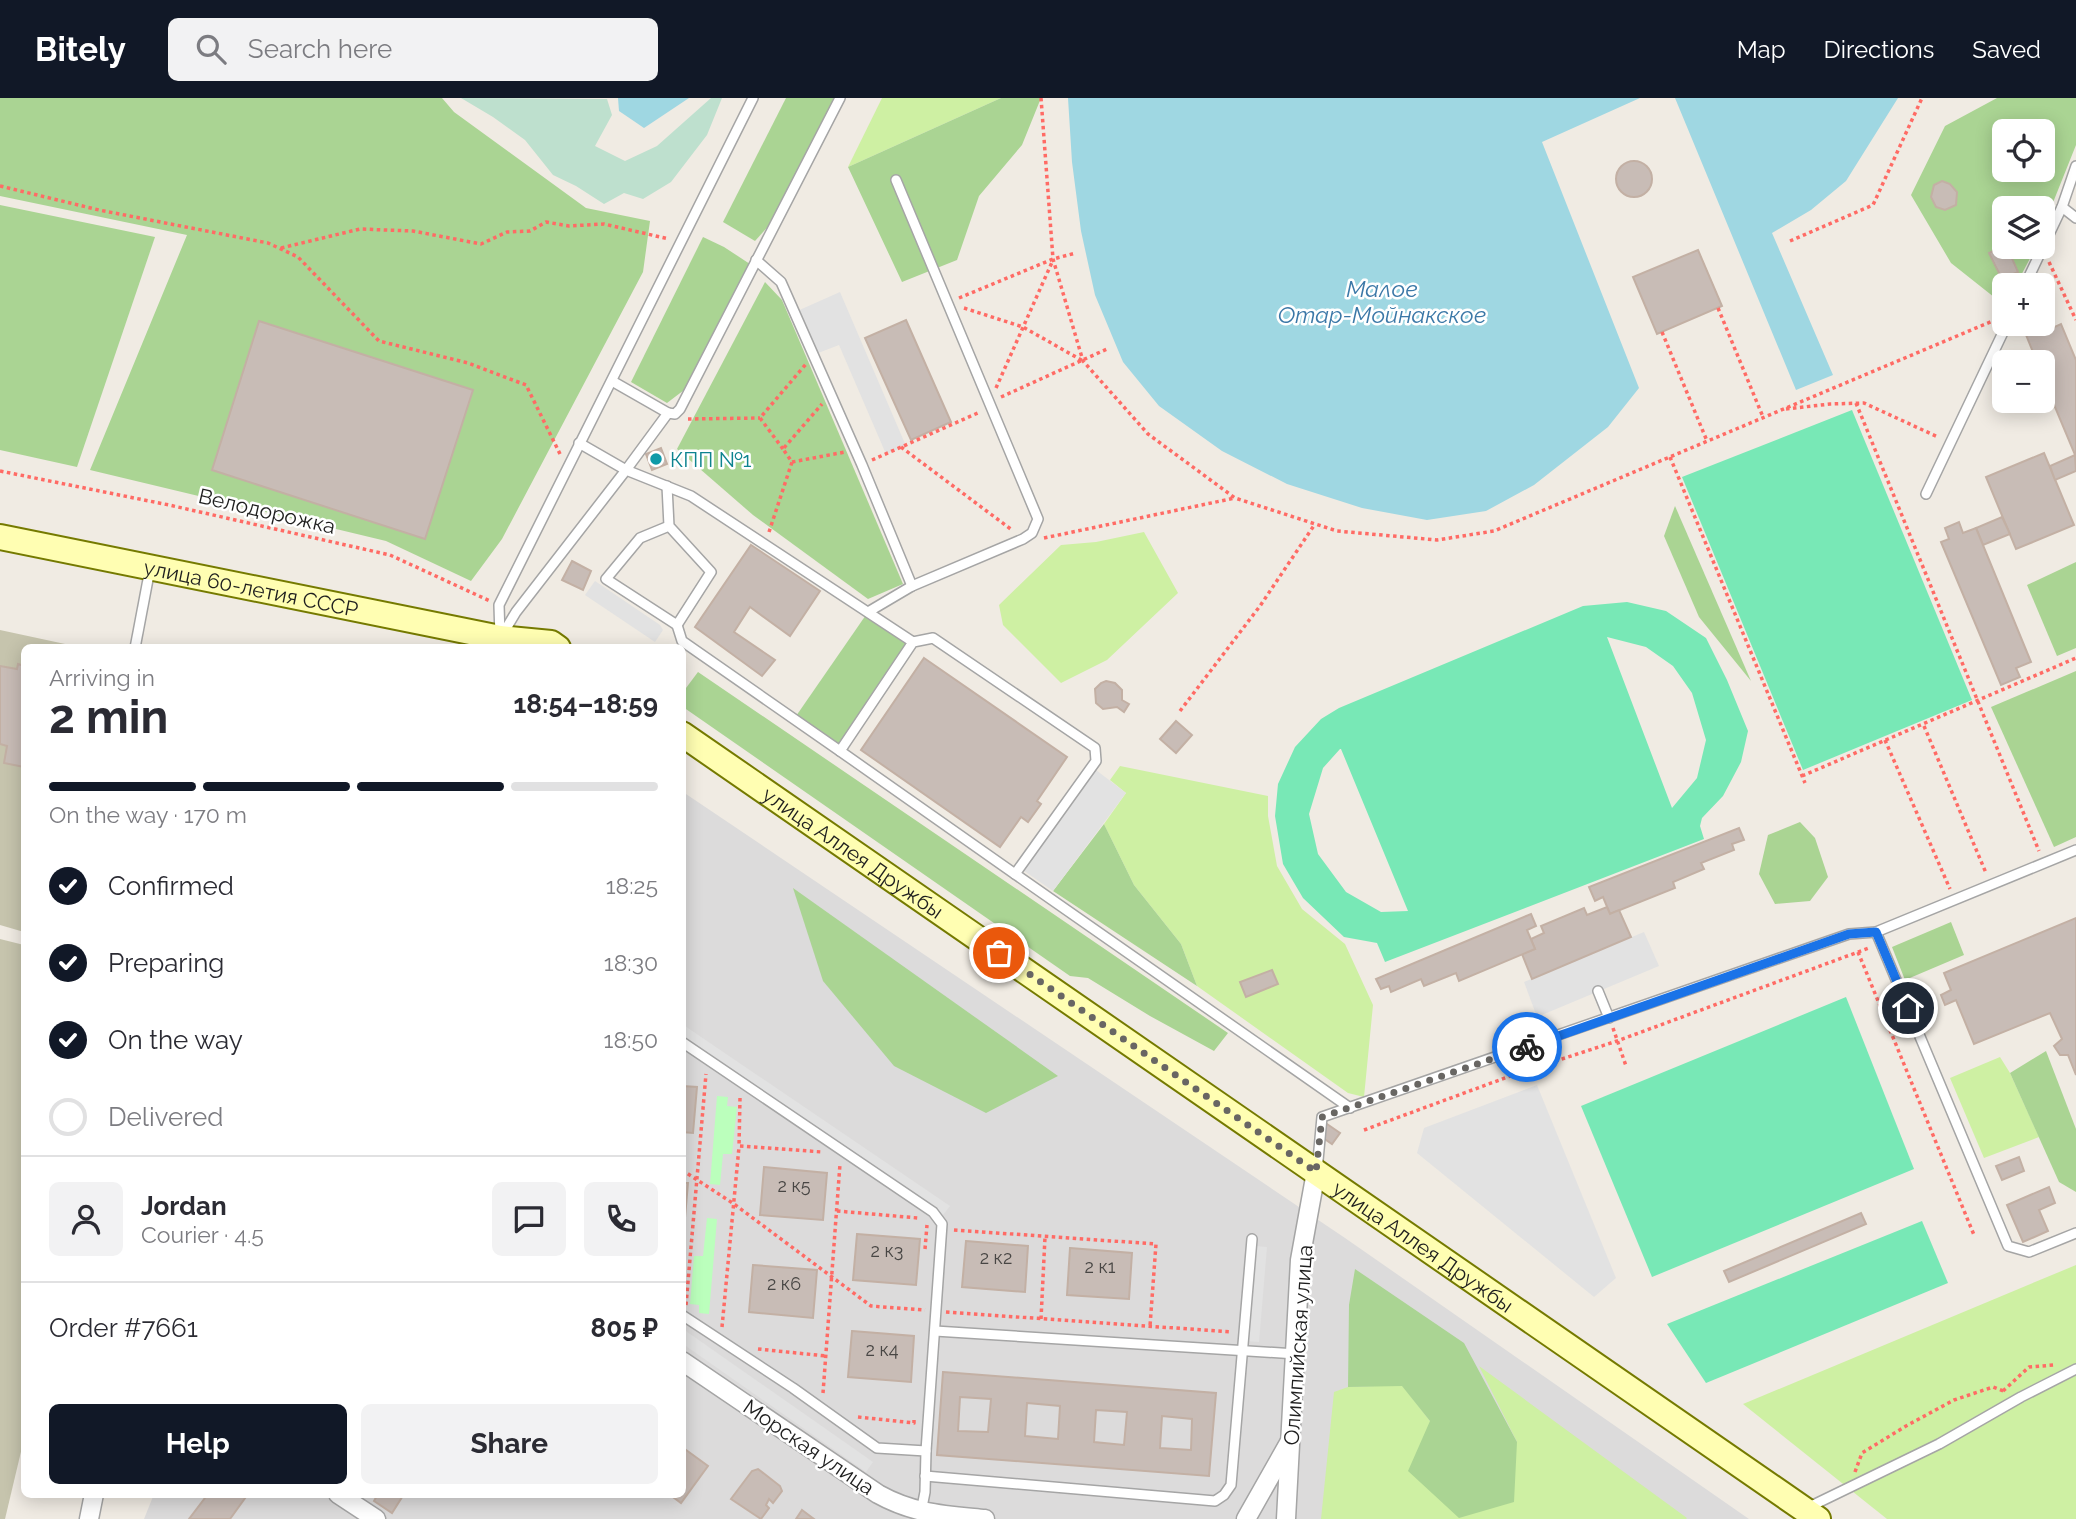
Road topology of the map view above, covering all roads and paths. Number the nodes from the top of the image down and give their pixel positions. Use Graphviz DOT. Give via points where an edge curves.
graph roads {
  1 [pos="753,98"];
  2 [pos="840,98"];
  3 [pos="1041,98"];
  4 [pos="1922,98"];
  5 [pos="2076,166"];
  6 [pos="895,180"];
  7 [pos="0,186"];
  8 [pos="2062,207"];
  9 [pos="2076,218"];
  10 [pos="2055,222"];
  11 [pos="1790,241"];
  12 [pos="681,243"];
  13 [pos="279,248"];
  14 [pos="1076,253"];
  15 [pos="1053,259"];
  16 [pos="2048,259"];
  17 [pos="755,260"];
  18 [pos="948,303"];
  19 [pos="1718,308"];
  20 [pos="2076,320"];
  21 [pos="1992,321"];
  22 [pos="1023,327"];
  23 [pos="1662,332"];
  24 [pos="2001,336"];
  25 [pos="1107,349"];
  26 [pos="813,355"];
  27 [pos="1083,361"];
  28 [pos="612,381"];
  29 [pos="831,394"];
  30 [pos="1856,404"];
  31 [pos="991,405"];
  32 [pos="1781,410"];
  33 [pos="668,413"];
  34 [pos="1763,417"];
  35 [pos="760,418"];
  36 [pos="687,419"];
  37 [pos="1707,441"];
  38 [pos="1950,442"];
  39 [pos="579,443"];
  40 [pos="901,447"];
  41 [pos="783,449"];
  42 [pos="856,451"];
  43 [pos="1670,457"];
  44 [pos="792,462"];
  45 [pos="862,465"];
  46 [pos="567,468"];
  47 [pos="626,470"];
  48 [pos="0,471"];
  49 [pos="667,486"];
  50 [pos="1926,494"];
  51 [pos="1235,498"];
  52 [pos="1315,524"];
  53 [pos="669,526"];
  54 [pos="0,537"];
  55 [pos="1023,539"];
  56 [pos="765,545"];
  57 [pos="150,567"];
  58 [pos="912,586"];
  59 [pos="499,605"];
  60 [pos="868,612"];
  61 [pos="677,625"];
  62 [pos="913,642"];
  63 [pos="490,643"];
  64 [pos="136,644"];
  65 [pos="552,644"];
  66 [pos="685,644"];
  67 [pos="686,644"];
  68 [pos="2076,658"];
  69 [pos="1976,701"];
  70 [pos="1180,711"];
  71 [pos="1924,726"];
  72 [pos="686,737"];
  73 [pos="1885,740"];
  74 [pos="840,751"];
  75 [pos="1802,776"];
  76 [pos="1805,783"];
  77 [pos="2076,850"];
  78 [pos="2044,863"];
  79 [pos="1015,874"];
  80 [pos="1992,885"];
  81 [pos="1955,900"];
  82 [pos="1876,932"];
  83 [pos="1880,944"];
  84 [pos="1858,952"];
  85 [pos="1598,991"];
  86 [pos="1609,1018"];
  87 [pos="1617,1041"];
  88 [pos="686,1045"];
  89 [pos="1626,1066"];
  90 [pos="699,1069"];
  91 [pos="706,1074"];
  92 [pos="715,1080"];
  93 [pos="733,1093"];
  94 [pos="1350,1108"];
  95 [pos="1364,1130"];
  96 [pos="739,1146"];
  97 [pos="828,1153"];
  98 [pos="841,1154"];
  99 [pos="1316,1172"];
  100 [pos="837,1211"];
  101 [pos="927,1229"];
  102 [pos="942,1230"];
  103 [pos="2076,1233"];
  104 [pos="1973,1235"];
  105 [pos="1045,1237"];
  106 [pos="1252,1239"];
  107 [pos="925,1256"];
  108 [pos="689,1259"];
  109 [pos="686,1291"];
  110 [pos="686,1314"];
  111 [pos="1041,1319"];
  112 [pos="1150,1326"];
  113 [pos="935,1331"];
  114 [pos="721,1336"];
  115 [pos="750,1348"];
  116 [pos="1243,1352"];
  117 [pos="1296,1354"];
  118 [pos="826,1356"];
  119 [pos="686,1364"];
  120 [pos="2062,1364"];
  121 [pos="2076,1369"];
  122 [pos="2003,1391"];
  123 [pos="2021,1397"];
  124 [pos="823,1404"];
  125 [pos="915,1410"];
  126 [pos="830,1415"];
  127 [pos="1291,1440"];
  128 [pos="926,1451"];
  129 [pos="925,1476"];
  130 [pos="1850,1487"];
  131 [pos="93,1498"];
  132 [pos="343,1498"];
  133 [pos="921,1512"];
  134 [pos="1811,1514"];
  135 [pos="89,1519"];
  136 [pos="376,1519"];
  137 [pos="985,1519"];
  138 [pos="1247,1519"];
  139 [pos="1286,1519"];
  1 -- 12 [label="lane"];
  2 -- 17 [label="lane"];
  3 -- 15 [label="path"];
  4 -- 11 [label="path" via="1873,205"];
  5 -- 8 [label="lane"];
  6 -- 18 [label="lane"];
  7 -- 13 [label="path"];
  8 -- 9 [label="lane"];
  8 -- 10 [label="lane"];
  12 -- 13 [label="path" via="604,224 546,222 481,244 413,231 360,229"];
  12 -- 28 [label="lane"];
  13 -- 46 [label="path" via="298,257 379,341 468,363 526,385"];
  14 -- 15 [label="path"];
  15 -- 18 [label="path"];
  15 -- 22 [label="path"];
  15 -- 27 [label="path"];
  16 -- 20 [label="path"];
  17 -- 26 [label="lane" via="781,282"];
  17 -- 33 [label="lane" via="680,409"];
  18 -- 22 [label="path"];
  18 -- 31 [label="lane"];
  19 -- 34 [label="path"];
  21 -- 32 [label="path"];
  22 -- 27 [label="path"];
  22 -- 31 [label="path"];
  23 -- 37 [label="path"];
  24 -- 38 [label="lane"];
  25 -- 27 [label="path"];
  26 -- 29 [label="lane"];
  26 -- 35 [label="path"];
  27 -- 31 [label="path"];
  27 -- 51 [label="path" via="1148,434"];
  28 -- 33 [label="lane"];
  28 -- 39 [label="lane"];
  29 -- 41 [label="path"];
  29 -- 42 [label="lane"];
  30 -- 32 [label="path"];
  30 -- 38 [label="path" via="1864,403"];
  30 -- 69 [label="path"];
  31 -- 40 [label="path"];
  31 -- 55 [label="lane" via="1038,519 1032,533"];
  32 -- 34 [label="path"];
  33 -- 47 [label="lane"];
  34 -- 37 [label="path"];
  35 -- 36 [label="path"];
  35 -- 41 [label="path"];
  37 -- 43 [label="path"];
  38 -- 50 [label="lane"];
  39 -- 46 [label="lane"];
  39 -- 47 [label="lane"];
  40 -- 45 [label="path"];
  40 -- 55 [label="path"];
  41 -- 44 [label="path"];
  42 -- 44 [label="path"];
  42 -- 45 [label="lane"];
  43 -- 52 [label="path" via="1494,531 1437,540 1337,531"];
  43 -- 75 [label="path"];
  44 -- 56 [label="path"];
  45 -- 58 [label="lane"];
  46 -- 59 [label="lane"];
  47 -- 49 [label="lane"];
  47 -- 63 [label="lane"];
  48 -- 59 [label="path, Велодорожка" via="390,555"];
  49 -- 53 [label="lane"];
  49 -- 56 [label="lane" via="691,496"];
  51 -- 52 [label="path"];
  51 -- 55 [label="path"];
  52 -- 70 [label="path"];
  53 -- 61 [label="lane" via="711,572"];
  53 -- 61 [label="lane" via="640,538 606,579"];
  54 -- 57 [label="main road, улица 60-летия СССР"];
  55 -- 58 [label="lane"];
  56 -- 60 [label="lane"];
  57 -- 63 [label="main road, улица 60-летия СССР"];
  57 -- 64 [label="lane"];
  58 -- 60 [label="lane"];
  59 -- 63 [label="lane"];
  60 -- 62 [label="lane"];
  61 -- 66 [label="lane"];
  62 -- 74 [label="lane"];
  62 -- 79 [label="lane" via="933,638 1095,748 1096,761"];
  63 -- 65 [label="main road"];
  67 -- 74 [label="lane"];
  68 -- 69 [label="path"];
  69 -- 73 [label="path"];
  69 -- 78 [label="path"];
  71 -- 80 [label="path"];
  72 -- 99 [label="main road, улица Аллея Дружбы"];
  73 -- 75 [label="path"];
  73 -- 81 [label="path"];
  74 -- 79 [label="lane"];
  75 -- 76 [label="path"];
  77 -- 78 [label="lane"];
  78 -- 80 [label="lane"];
  79 -- 94 [label="lane"];
  80 -- 81 [label="lane"];
  81 -- 82 [label="lane"];
  82 -- 83 [label="lane"];
  82 -- 86 [label="lane" via="1849,934"];
  83 -- 84 [label="path"];
  83 -- 103 [label="lane" via="2008,1246 2029,1252"];
  84 -- 87 [label="path"];
  84 -- 104 [label="path"];
  85 -- 86 [label="lane"];
  86 -- 87 [label="path"];
  86 -- 94 [label="lane"];
  87 -- 89 [label="path"];
  87 -- 95 [label="path"];
  88 -- 102 [label="lane" via="933,1212"];
  90 -- 91 [label="path"];
  91 -- 92 [label="path"];
  91 -- 108 [label="path"];
  93 -- 96 [label="path" via="742,1099"];
  94 -- 99 [label="lane" via="1322,1117"];
  96 -- 97 [label="path"];
  96 -- 114 [label="path"];
  98 -- 100 [label="path"];
  99 -- 117 [label="street, Олимпийская улица" via="1300,1260"];
  99 -- 134 [label="main road, улица Аллея Дружбы"];
  100 -- 101 [label="path" via="927,1219"];
  100 -- 118 [label="path"];
  101 -- 102 [label="path"];
  101 -- 107 [label="path"];
  102 -- 105 [label="path"];
  102 -- 113 [label="lane"];
  105 -- 111 [label="path"];
  105 -- 112 [label="path" via="1156,1244"];
  106 -- 116 [label="lane"];
  108 -- 109 [label="path"];
  110 -- 126 [label="lane"];
  113 -- 116 [label="lane"];
  113 -- 128 [label="lane"];
  115 -- 118 [label="path"];
  116 -- 117 [label="lane"];
  116 -- 129 [label="lane" via="1231,1485 1215,1501"];
  117 -- 127 [label="street, Олимпийская улица"];
  118 -- 124 [label="path"];
  119 -- 133 [label="street, Морская улица" via="878,1494"];
  120 -- 122 [label="path" via="2029,1367"];
  121 -- 123 [label="lane"];
  122 -- 123 [label="path"];
  122 -- 130 [label="path" via="1993,1387 1954,1400 1862,1453"];
  123 -- 130 [label="lane"];
  125 -- 126 [label="path" via="914,1423"];
  126 -- 128 [label="lane" via="877,1448"];
  127 -- 138 [label="street"];
  127 -- 139 [label="street, Олимпийская улица"];
  128 -- 129 [label="lane"];
  129 -- 133 [label="lane"];
  130 -- 134 [label="lane"];
  131 -- 135 [label="street"];
  132 -- 136 [label="street"];
  133 -- 137 [label="street, Морская улица"];
}
